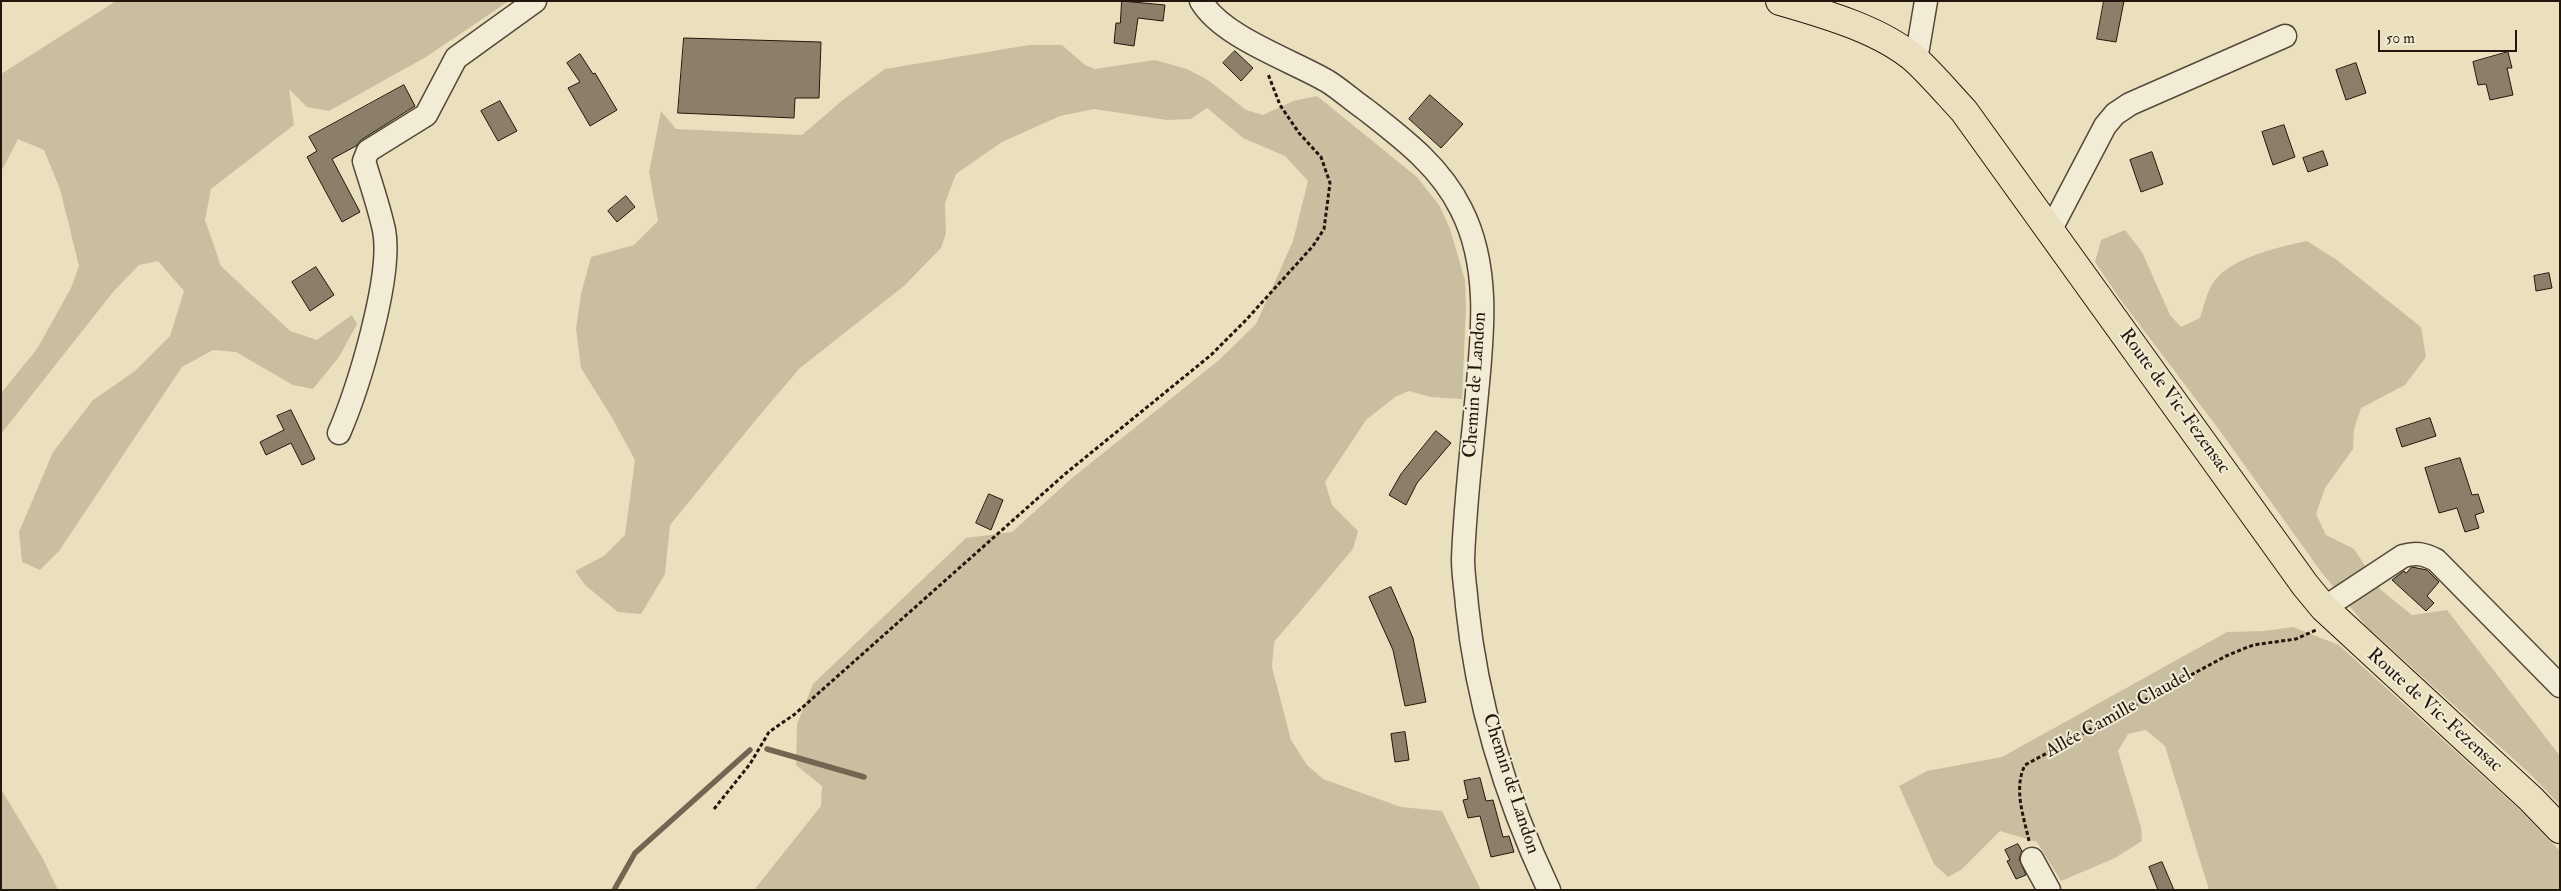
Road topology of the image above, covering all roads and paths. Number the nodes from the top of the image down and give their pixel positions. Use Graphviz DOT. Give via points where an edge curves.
graph roads {
  1 [pos="535,1"];
  2 [pos="1201,1"];
  3 [pos="1780,1"];
  4 [pos="1926,1"];
  5 [pos="2285,36"];
  6 [pos="1916,60"];
  7 [pos="1266,69"];
  8 [pos="2050,229"];
  9 [pos="339,432"];
  10 [pos="2329,614"];
  11 [pos="2560,686"];
  12 [pos="714,809"];
  13 [pos="2560,830"];
  14 [pos="2032,859"];
  15 [pos="1549,890"];
  16 [pos="2049,890"];
  1 -- 9 [label="street" via="456,58 426,115 368,152 364,161 384,231 383,276 352,401"];
  2 -- 15 [label="street, Chemin de Landon" via="1214,18 1236,34 1329,82 1412,146 1441,176 1462,209 1474,244 1482,295 1482,343 1463,562 1469,626 1492,740"];
  3 -- 6 [label="main road, Route de Vic-Fezensac" via="1834,16 1878,36"];
  4 -- 6 [label="street"];
  5 -- 8 [label="street" via="2130,104 2115,114 2105,126"];
  6 -- 8 [label="main road, Route de Vic-Fezensac" via="1964,111"];
  7 -- 12 [label="path" via="1280,104 1299,133 1321,157 1330,183 1324,229 1313,246 1211,355 1064,474 795,714 769,732 750,764"];
  8 -- 10 [label="main road, Route de Vic-Fezensac"];
  10 -- 11 [label="street" via="2403,556 2424,554 2436,560"];
  10 -- 13 [label="main road, Route de Vic-Fezensac" via="2531,799"];
  10 -- 14 [label="path, Allée Camille Claudel" via="2323,627 2296,639 2253,645 2226,656 2025,766 2019,789"];
  14 -- 16 [label="street"];
}
